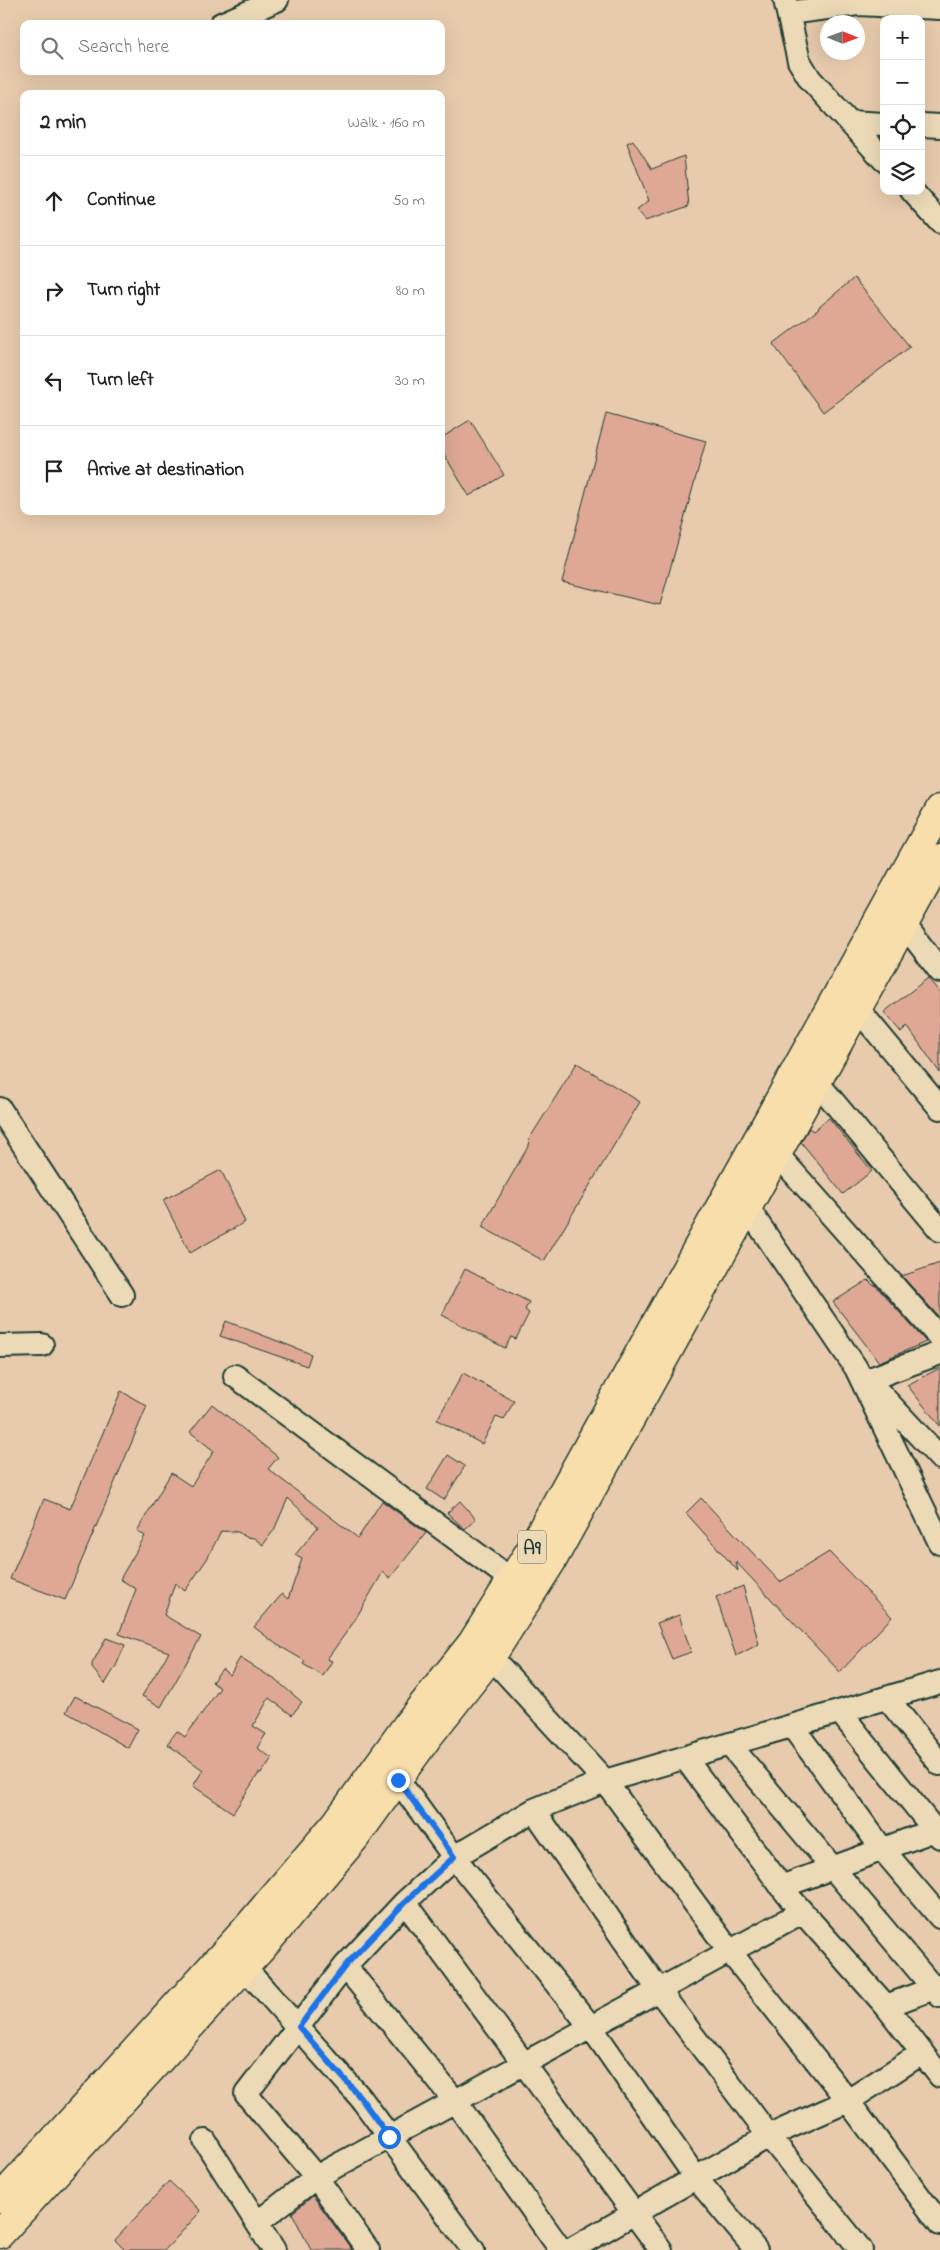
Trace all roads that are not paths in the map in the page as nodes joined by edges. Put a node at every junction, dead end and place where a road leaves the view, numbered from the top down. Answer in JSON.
{"nodes":[{"id":1,"x":277,"y":0,"type":"edge"},
{"id":2,"x":787,"y":7,"type":"edge"},
{"id":3,"x":940,"y":8,"type":"edge"},
{"id":4,"x":230,"y":20,"type":"edge"},
{"id":5,"x":849,"y":122,"type":"junction"},
{"id":6,"x":880,"y":124,"type":"edge"},
{"id":7,"x":925,"y":125,"type":"edge"},
{"id":8,"x":940,"y":126,"type":"edge"},
{"id":9,"x":880,"y":156,"type":"edge"},
{"id":10,"x":916,"y":195,"type":"edge"},
{"id":11,"x":940,"y":222,"type":"edge"},
{"id":12,"x":940,"y":809,"type":"edge"},
{"id":13,"x":940,"y":859,"type":"edge"},
{"id":14,"x":904,"y":924,"type":"junction"},
{"id":15,"x":940,"y":971,"type":"edge"},
{"id":16,"x":857,"y":1008,"type":"junction"},
{"id":17,"x":817,"y":1082,"type":"junction"},
{"id":18,"x":940,"y":1108,"type":"edge"},
{"id":19,"x":0,"y":1109,"type":"edge"},
{"id":20,"x":777,"y":1154,"type":"junction"},
{"id":21,"x":747,"y":1208,"type":"junction"},
{"id":22,"x":940,"y":1230,"type":"edge"},
{"id":23,"x":122,"y":1295,"type":"dead end"},
{"id":24,"x":940,"y":1338,"type":"edge"},
{"id":25,"x":42,"y":1345,"type":"dead end"},
{"id":26,"x":0,"y":1346,"type":"edge"},
{"id":27,"x":940,"y":1353,"type":"edge"},
{"id":28,"x":861,"y":1374,"type":"junction"},
{"id":29,"x":235,"y":1376,"type":"dead end"},
{"id":30,"x":940,"y":1458,"type":"edge"},
{"id":31,"x":940,"y":1543,"type":"edge"},
{"id":32,"x":512,"y":1580,"type":"junction"},
{"id":33,"x":491,"y":1657,"type":"junction"},
{"id":34,"x":940,"y":1682,"type":"edge"},
{"id":35,"x":887,"y":1698,"type":"junction"},
{"id":36,"x":840,"y":1712,"type":"junction"},
{"id":37,"x":792,"y":1726,"type":"junction"},
{"id":38,"x":729,"y":1744,"type":"junction"},
{"id":39,"x":685,"y":1758,"type":"junction"},
{"id":40,"x":940,"y":1764,"type":"edge"},
{"id":41,"x":398,"y":1780,"type":"junction"},
{"id":42,"x":605,"y":1781,"type":"junction"},
{"id":43,"x":534,"y":1810,"type":"junction"},
{"id":44,"x":938,"y":1832,"type":"edge"},
{"id":45,"x":883,"y":1850,"type":"junction"},
{"id":46,"x":454,"y":1857,"type":"junction"},
{"id":47,"x":834,"y":1868,"type":"junction"},
{"id":48,"x":781,"y":1887,"type":"junction"},
{"id":49,"x":405,"y":1902,"type":"junction"},
{"id":50,"x":802,"y":1912,"type":"junction"},
{"id":51,"x":940,"y":1917,"type":"edge"},
{"id":52,"x":731,"y":1952,"type":"junction"},
{"id":53,"x":345,"y":1966,"type":"junction"},
{"id":54,"x":244,"y":1967,"type":"junction"},
{"id":55,"x":938,"y":1990,"type":"edge"},
{"id":56,"x":660,"y":1992,"type":"junction"},
{"id":57,"x":886,"y":2006,"type":"junction"},
{"id":58,"x":299,"y":2027,"type":"junction"},
{"id":59,"x":591,"y":2027,"type":"junction"},
{"id":60,"x":922,"y":2053,"type":"junction"},
{"id":61,"x":524,"y":2063,"type":"junction"},
{"id":62,"x":940,"y":2076,"type":"edge"},
{"id":63,"x":455,"y":2101,"type":"junction"},
{"id":64,"x":848,"y":2101,"type":"junction"},
{"id":65,"x":769,"y":2136,"type":"junction"},
{"id":66,"x":389,"y":2137,"type":"junction"},
{"id":67,"x":205,"y":2141,"type":"dead end"},
{"id":68,"x":316,"y":2177,"type":"junction"},
{"id":69,"x":696,"y":2178,"type":"junction"},
{"id":70,"x":0,"y":2199,"type":"edge"},
{"id":71,"x":634,"y":2214,"type":"junction"},
{"id":72,"x":257,"y":2224,"type":"junction"},
{"id":73,"x":940,"y":2224,"type":"edge"},
{"id":74,"x":0,"y":2234,"type":"edge"},
{"id":75,"x":274,"y":2250,"type":"edge"},
{"id":76,"x":368,"y":2250,"type":"edge"},
{"id":77,"x":473,"y":2250,"type":"edge"},
{"id":78,"x":561,"y":2250,"type":"edge"},
{"id":79,"x":570,"y":2250,"type":"edge"},
{"id":80,"x":661,"y":2250,"type":"edge"},
{"id":81,"x":756,"y":2250,"type":"edge"},
{"id":82,"x":861,"y":2250,"type":"edge"}],
"edges":[{"from":1,"to":4,"type":"street"},
{"from":2,"to":3,"type":"street"},
{"from":2,"to":5,"type":"street"},
{"from":5,"to":6,"type":"street"},
{"from":5,"to":9,"type":"street"},
{"from":7,"to":8,"type":"street"},
{"from":10,"to":11,"type":"street"},
{"from":12,"to":32,"type":"highway","number":"A9"},
{"from":13,"to":14,"type":"highway","number":"A9"},
{"from":14,"to":15,"type":"street"},
{"from":14,"to":16,"type":"highway","number":"A9"},
{"from":16,"to":17,"type":"highway","number":"A9"},
{"from":16,"to":18,"type":"street"},
{"from":17,"to":20,"type":"highway","number":"A9"},
{"from":17,"to":22,"type":"street"},
{"from":19,"to":23,"type":"street"},
{"from":20,"to":21,"type":"highway","number":"A9"},
{"from":20,"to":24,"type":"street"},
{"from":21,"to":28,"type":"street"},
{"from":21,"to":33,"type":"highway","number":"A9"},
{"from":25,"to":26,"type":"street"},
{"from":27,"to":28,"type":"street"},
{"from":28,"to":30,"type":"street"},
{"from":28,"to":31,"type":"street"},
{"from":29,"to":32,"type":"street"},
{"from":32,"to":70,"type":"highway","number":"A9"},
{"from":33,"to":41,"type":"highway","number":"A9"},
{"from":33,"to":42,"type":"street"},
{"from":34,"to":35,"type":"street"},
{"from":35,"to":36,"type":"street"},
{"from":35,"to":40,"type":"street"},
{"from":36,"to":37,"type":"street"},
{"from":36,"to":44,"type":"street"},
{"from":37,"to":38,"type":"street"},
{"from":37,"to":45,"type":"street"},
{"from":38,"to":39,"type":"street"},
{"from":38,"to":47,"type":"street"},
{"from":39,"to":42,"type":"street"},
{"from":39,"to":48,"type":"street"},
{"from":41,"to":46,"type":"street"},
{"from":41,"to":54,"type":"highway","number":"A9"},
{"from":42,"to":43,"type":"street"},
{"from":42,"to":52,"type":"street"},
{"from":43,"to":46,"type":"street"},
{"from":43,"to":56,"type":"street"},
{"from":44,"to":45,"type":"street"},
{"from":45,"to":47,"type":"street"},
{"from":45,"to":51,"type":"street"},
{"from":46,"to":49,"type":"street"},
{"from":46,"to":59,"type":"street"},
{"from":47,"to":48,"type":"street"},
{"from":47,"to":55,"type":"street"},
{"from":48,"to":50,"type":"street"},
{"from":49,"to":53,"type":"street"},
{"from":49,"to":61,"type":"street"},
{"from":50,"to":52,"type":"street"},
{"from":50,"to":57,"type":"street"},
{"from":52,"to":56,"type":"street"},
{"from":52,"to":64,"type":"street"},
{"from":53,"to":58,"type":"street"},
{"from":53,"to":63,"type":"street"},
{"from":54,"to":58,"type":"street"},
{"from":54,"to":74,"type":"highway","number":"A9"},
{"from":55,"to":57,"type":"street"},
{"from":56,"to":59,"type":"street"},
{"from":56,"to":65,"type":"street"},
{"from":57,"to":60,"type":"street"},
{"from":58,"to":66,"type":"street"},
{"from":58,"to":68,"type":"street"},
{"from":59,"to":61,"type":"street"},
{"from":59,"to":69,"type":"street"},
{"from":60,"to":62,"type":"street"},
{"from":60,"to":64,"type":"street"},
{"from":61,"to":63,"type":"street"},
{"from":61,"to":71,"type":"street"},
{"from":63,"to":66,"type":"street"},
{"from":63,"to":78,"type":"street"},
{"from":64,"to":65,"type":"street"},
{"from":64,"to":73,"type":"street"},
{"from":65,"to":69,"type":"street"},
{"from":65,"to":82,"type":"street"},
{"from":66,"to":68,"type":"street"},
{"from":66,"to":77,"type":"street"},
{"from":67,"to":72,"type":"street"},
{"from":68,"to":72,"type":"street"},
{"from":68,"to":76,"type":"street"},
{"from":69,"to":71,"type":"street"},
{"from":69,"to":81,"type":"street"},
{"from":71,"to":79,"type":"street"},
{"from":71,"to":80,"type":"street"},
{"from":72,"to":75,"type":"street"}]}
